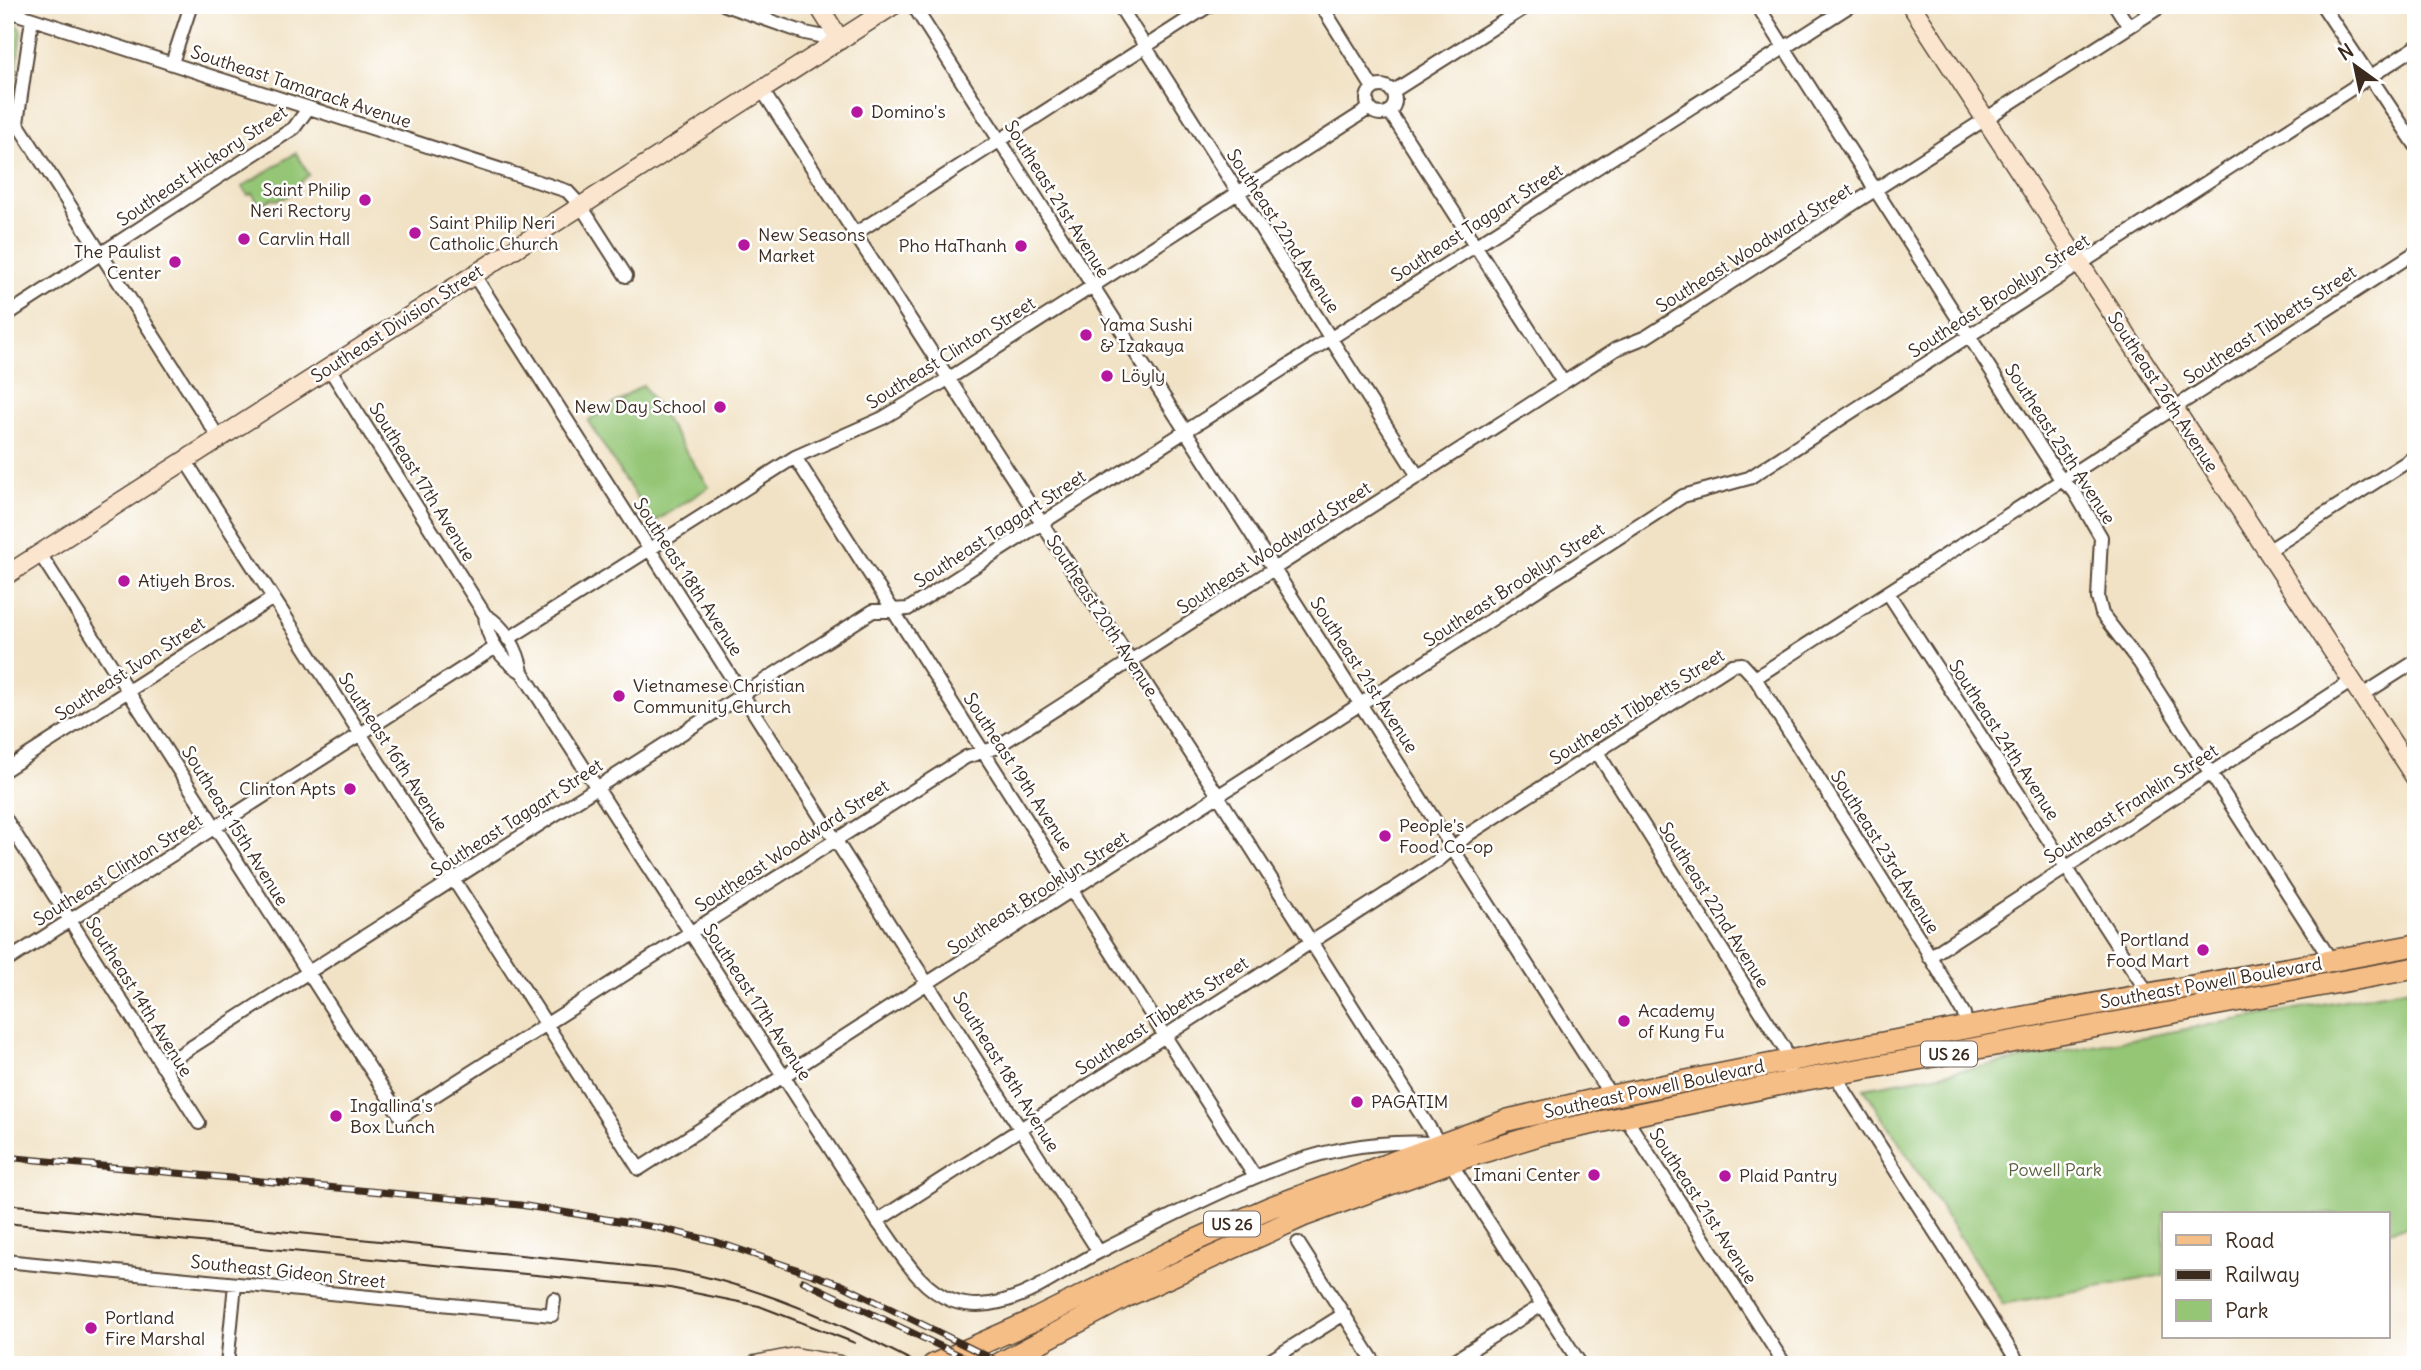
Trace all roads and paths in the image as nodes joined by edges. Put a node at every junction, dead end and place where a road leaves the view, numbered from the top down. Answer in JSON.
{"nodes":[{"id":1,"x":191,"y":5,"type":"edge"},
{"id":2,"x":726,"y":5,"type":"edge"},
{"id":3,"x":818,"y":5,"type":"edge"},
{"id":4,"x":894,"y":5,"type":"edge"},
{"id":5,"x":913,"y":5,"type":"edge"},
{"id":6,"x":1119,"y":5,"type":"edge"},
{"id":7,"x":1210,"y":5,"type":"edge"},
{"id":8,"x":1321,"y":5,"type":"edge"},
{"id":9,"x":1530,"y":5,"type":"edge"},
{"id":10,"x":1757,"y":5,"type":"edge"},
{"id":11,"x":1851,"y":5,"type":"edge"},
{"id":12,"x":1911,"y":5,"type":"edge"},
{"id":13,"x":2115,"y":5,"type":"edge"},
{"id":14,"x":2163,"y":5,"type":"edge"},
{"id":15,"x":2322,"y":5,"type":"edge"},
{"id":16,"x":5,"y":10,"type":"edge"},
{"id":17,"x":32,"y":19,"type":"junction"},
{"id":18,"x":2129,"y":27,"type":"junction"},
{"id":19,"x":840,"y":40,"type":"junction"},
{"id":20,"x":1146,"y":47,"type":"junction"},
{"id":21,"x":2416,"y":47,"type":"edge"},
{"id":22,"x":1784,"y":48,"type":"junction"},
{"id":23,"x":172,"y":63,"type":"junction"},
{"id":24,"x":2369,"y":77,"type":"junction"},
{"id":25,"x":1373,"y":88,"type":"junction"},
{"id":26,"x":762,"y":90,"type":"junction"},
{"id":27,"x":1392,"y":92,"type":"junction"},
{"id":28,"x":1370,"y":108,"type":"junction"},
{"id":29,"x":307,"y":110,"type":"junction"},
{"id":30,"x":1389,"y":111,"type":"junction"},
{"id":31,"x":1985,"y":120,"type":"junction"},
{"id":32,"x":11,"y":122,"type":"edge"},
{"id":33,"x":1000,"y":141,"type":"junction"},
{"id":34,"x":2416,"y":146,"type":"edge"},
{"id":35,"x":1877,"y":192,"type":"junction"},
{"id":36,"x":1237,"y":193,"type":"junction"},
{"id":37,"x":581,"y":206,"type":"junction"},
{"id":38,"x":856,"y":233,"type":"junction"},
{"id":39,"x":1474,"y":244,"type":"junction"},
{"id":40,"x":2416,"y":252,"type":"edge"},
{"id":41,"x":99,"y":256,"type":"junction"},
{"id":42,"x":2080,"y":265,"type":"junction"},
{"id":43,"x":474,"y":275,"type":"junction"},
{"id":44,"x":626,"y":276,"type":"dead end"},
{"id":45,"x":1092,"y":285,"type":"junction"},
{"id":46,"x":5,"y":316,"type":"edge"},
{"id":47,"x":1969,"y":336,"type":"junction"},
{"id":48,"x":1330,"y":338,"type":"junction"},
{"id":49,"x":329,"y":368,"type":"junction"},
{"id":50,"x":948,"y":380,"type":"junction"},
{"id":51,"x":1563,"y":382,"type":"junction"},
{"id":52,"x":2174,"y":408,"type":"junction"},
{"id":53,"x":1185,"y":430,"type":"junction"},
{"id":54,"x":219,"y":438,"type":"junction"},
{"id":55,"x":2416,"y":456,"type":"edge"},
{"id":56,"x":795,"y":457,"type":"junction"},
{"id":57,"x":185,"y":460,"type":"junction"},
{"id":58,"x":1418,"y":476,"type":"junction"},
{"id":59,"x":2062,"y":481,"type":"junction"},
{"id":60,"x":1042,"y":523,"type":"junction"},
{"id":61,"x":650,"y":551,"type":"junction"},
{"id":62,"x":2266,"y":552,"type":"junction"},
{"id":63,"x":40,"y":554,"type":"junction"},
{"id":64,"x":1274,"y":568,"type":"junction"},
{"id":65,"x":5,"y":576,"type":"edge"},
{"id":66,"x":1888,"y":593,"type":"junction"},
{"id":67,"x":273,"y":598,"type":"junction"},
{"id":68,"x":892,"y":609,"type":"junction"},
{"id":69,"x":485,"y":615,"type":"junction"},
{"id":70,"x":509,"y":639,"type":"junction"},
{"id":71,"x":496,"y":647,"type":"junction"},
{"id":72,"x":1131,"y":661,"type":"junction"},
{"id":73,"x":2416,"y":661,"type":"edge"},
{"id":74,"x":522,"y":672,"type":"junction"},
{"id":75,"x":1755,"y":678,"type":"junction"},
{"id":76,"x":2356,"y":689,"type":"junction"},
{"id":77,"x":129,"y":691,"type":"junction"},
{"id":78,"x":742,"y":694,"type":"junction"},
{"id":79,"x":1362,"y":704,"type":"junction"},
{"id":80,"x":361,"y":735,"type":"junction"},
{"id":81,"x":983,"y":751,"type":"junction"},
{"id":82,"x":1597,"y":752,"type":"junction"},
{"id":83,"x":5,"y":770,"type":"edge"},
{"id":84,"x":2210,"y":774,"type":"junction"},
{"id":85,"x":2416,"y":779,"type":"edge"},
{"id":86,"x":597,"y":787,"type":"junction"},
{"id":87,"x":1219,"y":797,"type":"junction"},
{"id":88,"x":5,"y":818,"type":"edge"},
{"id":89,"x":216,"y":829,"type":"junction"},
{"id":90,"x":835,"y":838,"type":"junction"},
{"id":91,"x":1453,"y":848,"type":"junction"},
{"id":92,"x":2066,"y":867,"type":"junction"},
{"id":93,"x":455,"y":879,"type":"junction"},
{"id":94,"x":1074,"y":891,"type":"junction"},
{"id":95,"x":71,"y":920,"type":"junction"},
{"id":96,"x":691,"y":932,"type":"junction"},
{"id":97,"x":1310,"y":942,"type":"junction"},
{"id":98,"x":2416,"y":945,"type":"edge"},
{"id":99,"x":1929,"y":957,"type":"junction"},
{"id":100,"x":2332,"y":961,"type":"junction"},
{"id":101,"x":5,"y":962,"type":"edge"},
{"id":102,"x":2416,"y":968,"type":"edge"},
{"id":103,"x":308,"y":973,"type":"junction"},
{"id":104,"x":2338,"y":983,"type":"junction"},
{"id":105,"x":929,"y":984,"type":"junction"},
{"id":106,"x":2146,"y":995,"type":"junction"},
{"id":107,"x":2150,"y":1017,"type":"junction"},
{"id":108,"x":546,"y":1025,"type":"junction"},
{"id":109,"x":1966,"y":1028,"type":"junction"},
{"id":110,"x":1165,"y":1035,"type":"junction"},
{"id":111,"x":1970,"y":1050,"type":"junction"},
{"id":112,"x":1834,"y":1052,"type":"junction"},
{"id":113,"x":1786,"y":1061,"type":"junction"},
{"id":114,"x":162,"y":1066,"type":"junction"},
{"id":115,"x":1839,"y":1074,"type":"junction"},
{"id":116,"x":785,"y":1077,"type":"junction"},
{"id":117,"x":1791,"y":1083,"type":"junction"},
{"id":118,"x":1611,"y":1096,"type":"junction"},
{"id":119,"x":1624,"y":1116,"type":"junction"},
{"id":120,"x":401,"y":1117,"type":"joint"},
{"id":121,"x":199,"y":1124,"type":"dead end"},
{"id":122,"x":1020,"y":1128,"type":"junction"},
{"id":123,"x":1439,"y":1143,"type":"junction"},
{"id":124,"x":1450,"y":1162,"type":"junction"},
{"id":125,"x":639,"y":1169,"type":"joint"},
{"id":126,"x":1255,"y":1177,"type":"junction"},
{"id":127,"x":877,"y":1221,"type":"junction"},
{"id":128,"x":1298,"y":1243,"type":"dead end"},
{"id":129,"x":1099,"y":1252,"type":"junction"},
{"id":130,"x":5,"y":1261,"type":"edge"},
{"id":131,"x":235,"y":1284,"type":"junction"},
{"id":132,"x":554,"y":1299,"type":"dead end"},
{"id":133,"x":1542,"y":1305,"type":"junction"},
{"id":134,"x":1344,"y":1314,"type":"junction"},
{"id":135,"x":227,"y":1365,"type":"edge"},
{"id":136,"x":755,"y":1365,"type":"edge"},
{"id":137,"x":840,"y":1365,"type":"edge"},
{"id":138,"x":933,"y":1365,"type":"edge"},
{"id":139,"x":998,"y":1365,"type":"edge"},
{"id":140,"x":1263,"y":1365,"type":"edge"},
{"id":141,"x":1376,"y":1365,"type":"edge"},
{"id":142,"x":1447,"y":1365,"type":"edge"},
{"id":143,"x":1581,"y":1365,"type":"edge"},
{"id":144,"x":1785,"y":1365,"type":"edge"},
{"id":145,"x":2020,"y":1365,"type":"edge"}],
"edges":[{"from":1,"to":23,"type":"street"},
{"from":2,"to":19,"type":"street"},
{"from":3,"to":19,"type":"main road"},
{"from":4,"to":19,"type":"main road","name":"Southeast Division Street"},
{"from":5,"to":33,"type":"street","name":"Southeast 21st Avenue"},
{"from":6,"to":20,"type":"street","name":"Southeast 22nd Avenue"},
{"from":7,"to":20,"type":"street"},
{"from":8,"to":25,"type":"street"},
{"from":9,"to":27,"type":"street"},
{"from":10,"to":22,"type":"street","name":"Southeast 25th Avenue"},
{"from":11,"to":22,"type":"street","name":"Southeast Taggart Street"},
{"from":12,"to":31,"type":"main road","name":"Southeast 26th Avenue"},
{"from":13,"to":18,"type":"street"},
{"from":14,"to":18,"type":"street","name":"Southeast Woodward Street"},
{"from":15,"to":24,"type":"street"},
{"from":16,"to":17,"type":"street","name":"Southeast Tamarack Avenue"},
{"from":17,"to":23,"type":"street","name":"Southeast Tamarack Avenue"},
{"from":17,"to":32,"type":"street"},
{"from":18,"to":31,"type":"street","name":"Southeast Woodward Street"},
{"from":19,"to":26,"type":"main road","name":"Southeast Division Street"},
{"from":20,"to":33,"type":"street"},
{"from":20,"to":36,"type":"street","name":"Southeast 22nd Avenue"},
{"from":21,"to":24,"type":"street","name":"Southeast Brooklyn Street"},
{"from":22,"to":35,"type":"street","name":"Southeast 25th Avenue"},
{"from":22,"to":39,"type":"street","name":"Southeast Taggart Street"},
{"from":23,"to":29,"type":"street","name":"Southeast Tamarack Avenue"},
{"from":24,"to":34,"type":"street"},
{"from":24,"to":42,"type":"street","name":"Southeast Brooklyn Street"},
{"from":25,"to":27,"type":"street"},
{"from":25,"to":28,"type":"street"},
{"from":26,"to":37,"type":"main road","name":"Southeast Division Street"},
{"from":26,"to":38,"type":"street","name":"Southeast 20th Avenue"},
{"from":27,"to":30,"type":"street"},
{"from":28,"to":30,"type":"street"},
{"from":28,"to":36,"type":"street","name":"Southeast Clinton Street"},
{"from":29,"to":37,"type":"street","name":"Southeast Tamarack Avenue"},
{"from":29,"to":41,"type":"street","name":"Southeast Hickory Street"},
{"from":30,"to":39,"type":"street"},
{"from":31,"to":35,"type":"street","name":"Southeast Woodward Street"},
{"from":31,"to":42,"type":"main road","name":"Southeast 26th Avenue"},
{"from":32,"to":41,"type":"street"},
{"from":33,"to":38,"type":"street"},
{"from":33,"to":45,"type":"street","name":"Southeast 21st Avenue"},
{"from":35,"to":47,"type":"street","name":"Southeast 25th Avenue"},
{"from":35,"to":51,"type":"street","name":"Southeast Woodward Street"},
{"from":36,"to":45,"type":"street","name":"Southeast Clinton Street"},
{"from":36,"to":48,"type":"street","name":"Southeast 22nd Avenue"},
{"from":37,"to":43,"type":"main road","name":"Southeast Division Street"},
{"from":37,"to":44,"type":"street"},
{"from":38,"to":50,"type":"street","name":"Southeast 20th Avenue"},
{"from":39,"to":48,"type":"street","name":"Southeast Taggart Street"},
{"from":39,"to":51,"type":"street"},
{"from":40,"to":52,"type":"street","name":"Southeast Tibbetts Street"},
{"from":41,"to":46,"type":"street","name":"Southeast Hickory Street"},
{"from":41,"to":54,"type":"street"},
{"from":42,"to":47,"type":"street","name":"Southeast Brooklyn Street"},
{"from":42,"to":52,"type":"main road","name":"Southeast 26th Avenue"},
{"from":43,"to":49,"type":"main road","name":"Southeast Division Street"},
{"from":43,"to":61,"type":"street","name":"Southeast 18th Avenue"},
{"from":45,"to":50,"type":"street","name":"Southeast Clinton Street"},
{"from":45,"to":53,"type":"street","name":"Southeast 21st Avenue"},
{"from":47,"to":59,"type":"street","name":"Southeast 25th Avenue"},
{"from":47,"to":79,"type":"street","name":"Southeast Brooklyn Street"},
{"from":48,"to":53,"type":"street","name":"Southeast Taggart Street"},
{"from":48,"to":58,"type":"street","name":"Southeast 22nd Avenue"},
{"from":49,"to":54,"type":"main road","name":"Southeast Division Street"},
{"from":49,"to":69,"type":"street","name":"Southeast 17th Avenue"},
{"from":50,"to":56,"type":"street","name":"Southeast Clinton Street"},
{"from":50,"to":60,"type":"street","name":"Southeast 20th Avenue"},
{"from":51,"to":58,"type":"street","name":"Southeast Woodward Street"},
{"from":52,"to":59,"type":"street","name":"Southeast Tibbetts Street"},
{"from":52,"to":62,"type":"main road","name":"Southeast 26th Avenue"},
{"from":53,"to":60,"type":"street","name":"Southeast Taggart Street"},
{"from":53,"to":64,"type":"street","name":"Southeast 21st Avenue"},
{"from":54,"to":57,"type":"main road","name":"Southeast Division Street"},
{"from":55,"to":62,"type":"street"},
{"from":56,"to":61,"type":"street","name":"Southeast Clinton Street"},
{"from":56,"to":68,"type":"street","name":"Southeast 19th Avenue"},
{"from":57,"to":63,"type":"main road","name":"Southeast Division Street"},
{"from":57,"to":67,"type":"street","name":"Southeast 16th Avenue"},
{"from":58,"to":64,"type":"street","name":"Southeast Woodward Street"},
{"from":59,"to":66,"type":"street","name":"Southeast Tibbetts Street"},
{"from":59,"to":84,"type":"street","name":"Southeast 25th Avenue"},
{"from":60,"to":68,"type":"street","name":"Southeast Taggart Street"},
{"from":60,"to":72,"type":"street","name":"Southeast 20th Avenue"},
{"from":61,"to":70,"type":"street","name":"Southeast Clinton Street"},
{"from":61,"to":78,"type":"street","name":"Southeast 18th Avenue"},
{"from":62,"to":76,"type":"main road","name":"Southeast 26th Avenue"},
{"from":63,"to":65,"type":"main road","name":"Southeast Division Street"},
{"from":63,"to":77,"type":"street","name":"Southeast 15th Avenue"},
{"from":64,"to":72,"type":"street","name":"Southeast Woodward Street"},
{"from":64,"to":79,"type":"street","name":"Southeast 21st Avenue"},
{"from":66,"to":75,"type":"street","name":"Southeast Tibbetts Street"},
{"from":66,"to":92,"type":"street","name":"Southeast 24th Avenue"},
{"from":67,"to":77,"type":"street","name":"Southeast Ivon Street"},
{"from":67,"to":80,"type":"street","name":"Southeast 16th Avenue"},
{"from":68,"to":78,"type":"street","name":"Southeast Taggart Street"},
{"from":68,"to":81,"type":"street","name":"Southeast 19th Avenue"},
{"from":69,"to":70,"type":"street","name":"Southeast 17th Avenue"},
{"from":69,"to":71,"type":"street","name":"Southeast 17th Avenue"},
{"from":70,"to":74,"type":"street","name":"Southeast 17th Avenue"},
{"from":71,"to":74,"type":"street","name":"Southeast 17th Avenue"},
{"from":71,"to":80,"type":"street","name":"Southeast Clinton Street"},
{"from":72,"to":81,"type":"street","name":"Southeast Woodward Street"},
{"from":72,"to":87,"type":"street","name":"Southeast 20th Avenue"},
{"from":73,"to":76,"type":"street","name":"Southeast Franklin Street"},
{"from":74,"to":86,"type":"street","name":"Southeast 17th Avenue"},
{"from":75,"to":82,"type":"street","name":"Southeast Tibbetts Street"},
{"from":75,"to":99,"type":"street","name":"Southeast 23rd Avenue"},
{"from":76,"to":84,"type":"street","name":"Southeast Franklin Street"},
{"from":76,"to":85,"type":"main road","name":"Southeast 26th Avenue"},
{"from":77,"to":83,"type":"street","name":"Southeast Ivon Street"},
{"from":77,"to":89,"type":"street","name":"Southeast 15th Avenue"},
{"from":78,"to":86,"type":"street","name":"Southeast Taggart Street"},
{"from":78,"to":90,"type":"street","name":"Southeast 18th Avenue"},
{"from":79,"to":87,"type":"street","name":"Southeast Brooklyn Street"},
{"from":79,"to":91,"type":"street","name":"Southeast 21st Avenue"},
{"from":80,"to":89,"type":"street","name":"Southeast Clinton Street"},
{"from":80,"to":93,"type":"street","name":"Southeast 16th Avenue"},
{"from":81,"to":90,"type":"street","name":"Southeast Woodward Street"},
{"from":81,"to":94,"type":"street","name":"Southeast 19th Avenue"},
{"from":82,"to":91,"type":"street","name":"Southeast Tibbetts Street"},
{"from":82,"to":113,"type":"street","name":"Southeast 22nd Avenue"},
{"from":84,"to":92,"type":"street","name":"Southeast Franklin Street"},
{"from":84,"to":100,"type":"street","name":"Southeast 25th Avenue"},
{"from":86,"to":93,"type":"street","name":"Southeast Taggart Street"},
{"from":86,"to":96,"type":"street","name":"Southeast 17th Avenue"},
{"from":87,"to":94,"type":"street","name":"Southeast Brooklyn Street"},
{"from":87,"to":97,"type":"street","name":"Southeast 20th Avenue"},
{"from":88,"to":95,"type":"street","name":"Southeast 14th Avenue"},
{"from":89,"to":95,"type":"street","name":"Southeast Clinton Street"},
{"from":89,"to":103,"type":"street","name":"Southeast 15th Avenue"},
{"from":90,"to":96,"type":"street","name":"Southeast Woodward Street"},
{"from":90,"to":105,"type":"street","name":"Southeast 18th Avenue"},
{"from":91,"to":97,"type":"street","name":"Southeast Tibbetts Street"},
{"from":91,"to":118,"type":"street","name":"Southeast 21st Avenue"},
{"from":92,"to":99,"type":"street","name":"Southeast Franklin Street"},
{"from":92,"to":106,"type":"street","name":"Southeast 24th Avenue"},
{"from":93,"to":103,"type":"street","name":"Southeast Taggart Street"},
{"from":93,"to":108,"type":"street","name":"Southeast 16th Avenue"},
{"from":94,"to":105,"type":"street","name":"Southeast Brooklyn Street"},
{"from":94,"to":110,"type":"street","name":"Southeast 19th Avenue"},
{"from":95,"to":101,"type":"street","name":"Southeast Clinton Street"},
{"from":95,"to":114,"type":"street","name":"Southeast 14th Avenue"},
{"from":96,"to":108,"type":"street","name":"Southeast Woodward Street"},
{"from":96,"to":116,"type":"street","name":"Southeast 17th Avenue"},
{"from":97,"to":110,"type":"street","name":"Southeast Tibbetts Street"},
{"from":97,"to":123,"type":"street","name":"Southeast 20th Avenue"},
{"from":98,"to":100,"type":"main road","name":"Southeast Powell Boulevard","number":"US 26"},
{"from":99,"to":109,"type":"street","name":"Southeast 23rd Avenue"},
{"from":100,"to":104,"type":"street","name":"Southeast 25th Avenue"},
{"from":100,"to":106,"type":"main road","name":"Southeast Powell Boulevard","number":"US 26"},
{"from":102,"to":104,"type":"main road","name":"Southeast Powell Boulevard","number":"US 26"},
{"from":103,"to":114,"type":"street","name":"Southeast Taggart Street"},
{"from":103,"to":120,"type":"street","name":"Southeast 15th Avenue"},
{"from":104,"to":107,"type":"main road","name":"Southeast Powell Boulevard","number":"US 26"},
{"from":105,"to":116,"type":"street","name":"Southeast Brooklyn Street"},
{"from":105,"to":122,"type":"street","name":"Southeast 18th Avenue"},
{"from":106,"to":107,"type":"street","name":"Southeast 24th Avenue"},
{"from":106,"to":109,"type":"main road","name":"Southeast Powell Boulevard","number":"US 26"},
{"from":107,"to":111,"type":"main road","name":"Southeast Powell Boulevard","number":"US 26"},
{"from":108,"to":120,"type":"street","name":"Southeast Woodward Street"},
{"from":108,"to":125,"type":"street","name":"Southeast 16th Avenue"},
{"from":109,"to":111,"type":"street","name":"Southeast 23rd Avenue"},
{"from":109,"to":112,"type":"main road","name":"Southeast Powell Boulevard","number":"US 26"},
{"from":110,"to":122,"type":"street","name":"Southeast Tibbetts Street"},
{"from":110,"to":126,"type":"street","name":"Southeast 19th Avenue"},
{"from":111,"to":115,"type":"main road","name":"Southeast Powell Boulevard","number":"US 26"},
{"from":112,"to":113,"type":"main road","name":"Southeast Powell Boulevard","number":"US 26"},
{"from":112,"to":115,"type":"street"},
{"from":113,"to":117,"type":"street","name":"Southeast 22nd Avenue"},
{"from":113,"to":118,"type":"main road","name":"Southeast Powell Boulevard","number":"US 26"},
{"from":114,"to":121,"type":"street","name":"Southeast 14th Avenue"},
{"from":115,"to":117,"type":"main road","name":"Southeast Powell Boulevard","number":"US 26"},
{"from":115,"to":145,"type":"street"},
{"from":116,"to":125,"type":"street","name":"Southeast Brooklyn Street"},
{"from":116,"to":127,"type":"street","name":"Southeast 17th Avenue"},
{"from":117,"to":119,"type":"main road","name":"Southeast Powell Boulevard","number":"US 26"},
{"from":118,"to":119,"type":"street","name":"Southeast 21st Avenue"},
{"from":118,"to":123,"type":"main road","name":"Southeast Powell Boulevard","number":"US 26"},
{"from":119,"to":124,"type":"main road","name":"Southeast Powell Boulevard","number":"US 26"},
{"from":119,"to":144,"type":"street","name":"Southeast 21st Avenue"},
{"from":122,"to":127,"type":"street","name":"Southeast Tibbetts Street"},
{"from":122,"to":129,"type":"street","name":"Southeast 18th Avenue"},
{"from":123,"to":126,"type":"street"},
{"from":123,"to":138,"type":"main road","name":"Southeast Powell Boulevard","number":"US 26"},
{"from":124,"to":133,"type":"street"},
{"from":124,"to":139,"type":"main road","name":"Southeast Powell Boulevard","number":"US 26"},
{"from":126,"to":129,"type":"street"},
{"from":127,"to":129,"type":"street","name":"Southeast 17th Avenue"},
{"from":128,"to":134,"type":"street"},
{"from":130,"to":131,"type":"street","name":"Southeast Gideon Street"},
{"from":131,"to":132,"type":"street","name":"Southeast Gideon Street"},
{"from":131,"to":135,"type":"street"},
{"from":133,"to":142,"type":"street"},
{"from":133,"to":143,"type":"street"},
{"from":134,"to":140,"type":"street"},
{"from":134,"to":141,"type":"street"},
{"from":136,"to":137,"type":"main road"}]}
